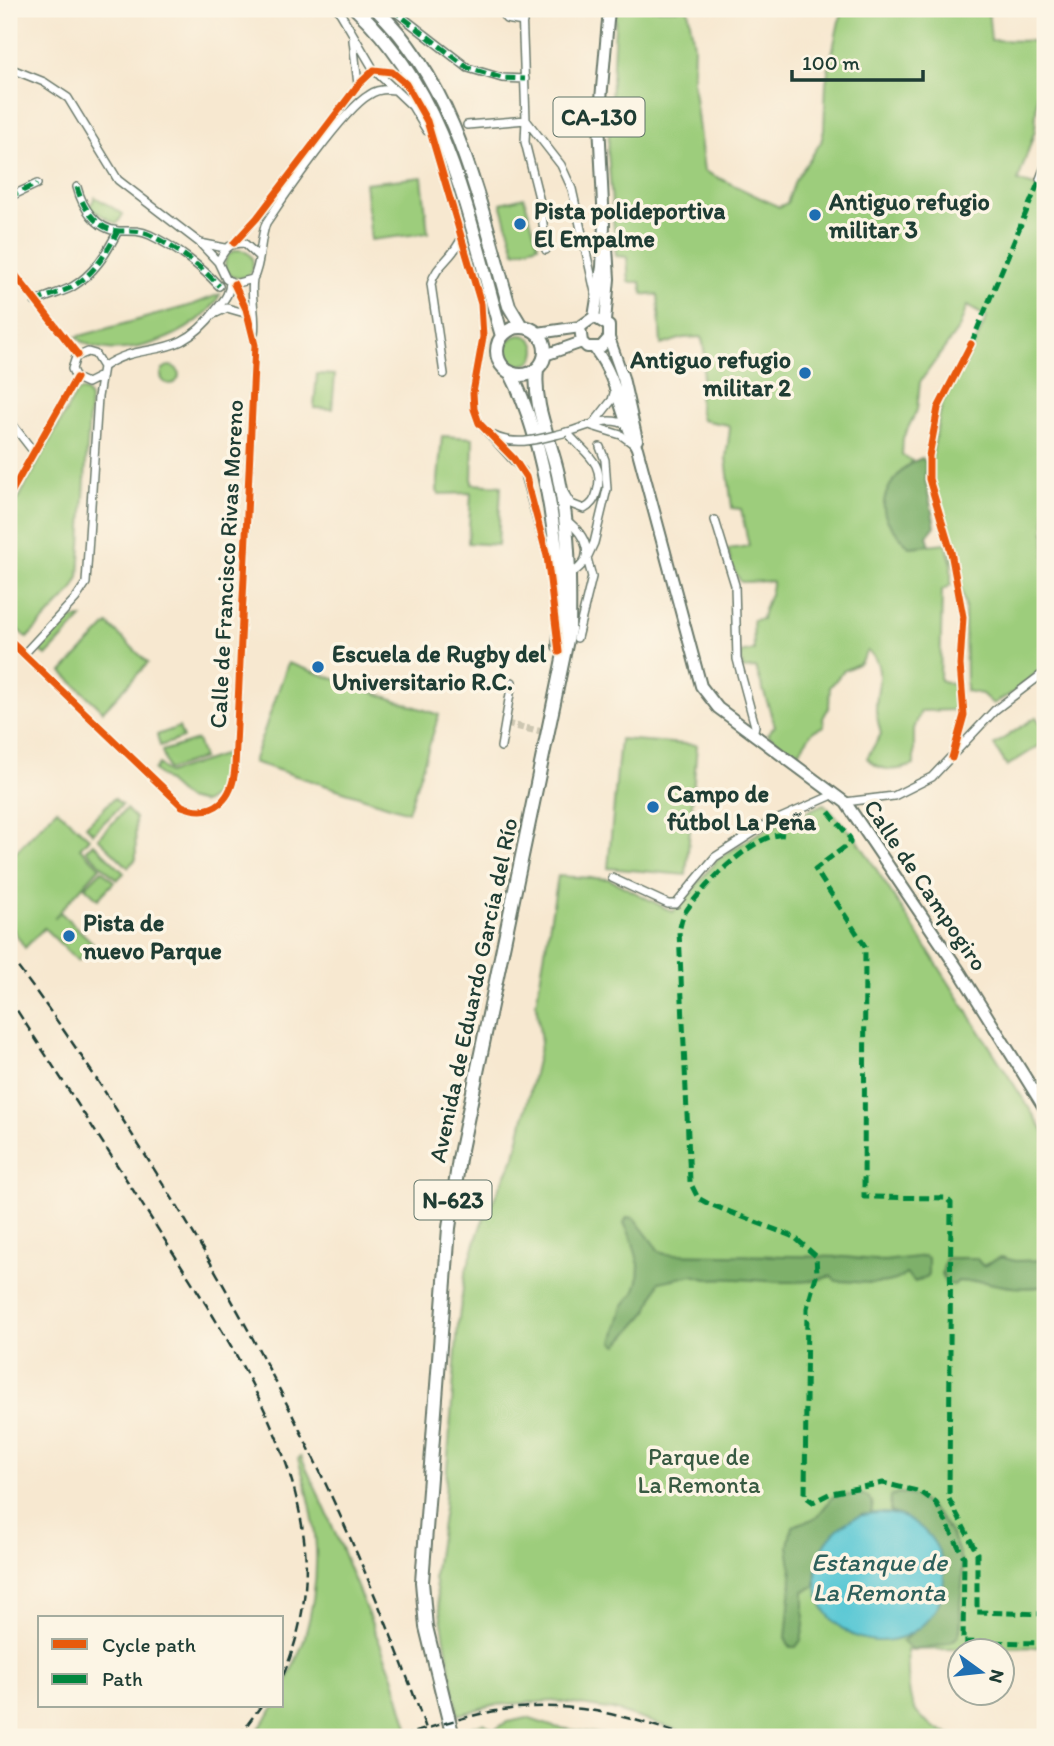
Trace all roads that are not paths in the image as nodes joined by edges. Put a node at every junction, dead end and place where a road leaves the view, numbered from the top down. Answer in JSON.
{"nodes":[{"id":1,"x":338,"y":9,"type":"edge"},
{"id":2,"x":356,"y":9,"type":"edge"},
{"id":3,"x":376,"y":9,"type":"edge"},
{"id":4,"x":392,"y":9,"type":"edge"},
{"id":5,"x":500,"y":9,"type":"edge"},
{"id":6,"x":522,"y":9,"type":"edge"},
{"id":7,"x":609,"y":9,"type":"edge"},
{"id":8,"x":523,"y":22,"type":"junction"},
{"id":9,"x":353,"y":36,"type":"junction"},
{"id":10,"x":9,"y":68,"type":"edge"},
{"id":11,"x":374,"y":70,"type":"junction"},
{"id":12,"x":525,"y":79,"type":"junction"},
{"id":13,"x":358,"y":85,"type":"junction"},
{"id":14,"x":395,"y":90,"type":"junction"},
{"id":15,"x":526,"y":120,"type":"junction"},
{"id":16,"x":467,"y":125,"type":"dead end"},
{"id":17,"x":435,"y":144,"type":"junction"},
{"id":18,"x":1045,"y":166,"type":"edge"},
{"id":19,"x":1040,"y":179,"type":"dead end"},
{"id":20,"x":37,"y":184,"type":"dead end"},
{"id":21,"x":78,"y":187,"type":"dead end"},
{"id":22,"x":9,"y":197,"type":"edge"},
{"id":23,"x":604,"y":225,"type":"junction"},
{"id":24,"x":118,"y":231,"type":"junction"},
{"id":25,"x":462,"y":237,"type":"junction"},
{"id":26,"x":200,"y":243,"type":"junction"},
{"id":27,"x":234,"y":243,"type":"junction"},
{"id":28,"x":225,"y":247,"type":"junction"},
{"id":29,"x":546,"y":250,"type":"dead end"},
{"id":30,"x":259,"y":257,"type":"junction"},
{"id":31,"x":453,"y":257,"type":"junction"},
{"id":32,"x":218,"y":262,"type":"junction"},
{"id":33,"x":469,"y":263,"type":"junction"},
{"id":34,"x":9,"y":267,"type":"edge"},
{"id":35,"x":597,"y":274,"type":"junction"},
{"id":36,"x":253,"y":279,"type":"junction"},
{"id":37,"x":232,"y":283,"type":"junction"},
{"id":38,"x":219,"y":286,"type":"dead end"},
{"id":39,"x":251,"y":298,"type":"junction"},
{"id":40,"x":35,"y":302,"type":"junction"},
{"id":41,"x":244,"y":304,"type":"junction"},
{"id":42,"x":601,"y":306,"type":"junction"},
{"id":43,"x":234,"y":309,"type":"junction"},
{"id":44,"x":213,"y":314,"type":"junction"},
{"id":45,"x":248,"y":314,"type":"junction"},
{"id":46,"x":599,"y":319,"type":"junction"},
{"id":47,"x":521,"y":326,"type":"junction"},
{"id":48,"x":580,"y":327,"type":"junction"},
{"id":49,"x":538,"y":332,"type":"junction"},
{"id":50,"x":254,"y":336,"type":"junction"},
{"id":51,"x":502,"y":336,"type":"junction"},
{"id":52,"x":609,"y":338,"type":"junction"},
{"id":53,"x":582,"y":342,"type":"junction"},
{"id":54,"x":971,"y":344,"type":"dead end"},
{"id":55,"x":595,"y":348,"type":"junction"},
{"id":56,"x":95,"y":354,"type":"junction"},
{"id":57,"x":78,"y":355,"type":"junction"},
{"id":58,"x":545,"y":355,"type":"junction"},
{"id":59,"x":114,"y":359,"type":"junction"},
{"id":60,"x":608,"y":366,"type":"junction"},
{"id":61,"x":537,"y":369,"type":"junction"},
{"id":62,"x":102,"y":371,"type":"junction"},
{"id":63,"x":510,"y":372,"type":"junction"},
{"id":64,"x":444,"y":374,"type":"dead end"},
{"id":65,"x":76,"y":378,"type":"junction"},
{"id":66,"x":88,"y":383,"type":"junction"},
{"id":67,"x":98,"y":397,"type":"junction"},
{"id":68,"x":9,"y":420,"type":"edge"},
{"id":69,"x":626,"y":425,"type":"junction"},
{"id":70,"x":592,"y":426,"type":"junction"},
{"id":71,"x":567,"y":432,"type":"junction"},
{"id":72,"x":492,"y":435,"type":"junction"},
{"id":73,"x":637,"y":442,"type":"junction"},
{"id":74,"x":600,"y":447,"type":"dead end"},
{"id":75,"x":33,"y":451,"type":"junction"},
{"id":76,"x":558,"y":474,"type":"junction"},
{"id":77,"x":9,"y":496,"type":"edge"},
{"id":78,"x":566,"y":520,"type":"junction"},
{"id":79,"x":715,"y":520,"type":"dead end"},
{"id":80,"x":567,"y":538,"type":"junction"},
{"id":81,"x":586,"y":544,"type":"junction"},
{"id":82,"x":553,"y":552,"type":"junction"},
{"id":83,"x":587,"y":558,"type":"junction"},
{"id":84,"x":570,"y":574,"type":"junction"},
{"id":85,"x":577,"y":638,"type":"dead end"},
{"id":86,"x":9,"y":640,"type":"edge"},
{"id":87,"x":24,"y":654,"type":"junction"},
{"id":88,"x":1045,"y":672,"type":"edge"},
{"id":89,"x":512,"y":682,"type":"dead end"},
{"id":90,"x":552,"y":709,"type":"junction"},
{"id":91,"x":753,"y":735,"type":"junction"},
{"id":92,"x":501,"y":747,"type":"dead end"},
{"id":93,"x":952,"y":758,"type":"junction"},
{"id":94,"x":835,"y":794,"type":"junction"},
{"id":95,"x":845,"y":802,"type":"junction"},
{"id":96,"x":612,"y":878,"type":"dead end"},
{"id":97,"x":1045,"y":1109,"type":"edge"},
{"id":98,"x":451,"y":1737,"type":"edge"}],
"edges":[{"from":1,"to":9,"type":"street"},
{"from":2,"to":51,"type":"highway","number":"N-623"},
{"from":3,"to":47,"type":"highway"},
{"from":4,"to":12,"type":"street"},
{"from":5,"to":8,"type":"street"},
{"from":6,"to":8,"type":"street"},
{"from":7,"to":23,"type":"main road","number":"CA-130"},
{"from":8,"to":12,"type":"street"},
{"from":9,"to":11,"type":"street"},
{"from":9,"to":13,"type":"street"},
{"from":10,"to":26,"type":"street"},
{"from":11,"to":13,"type":"street"},
{"from":11,"to":14,"type":"street"},
{"from":11,"to":17,"type":"street"},
{"from":12,"to":15,"type":"street"},
{"from":13,"to":27,"type":"street"},
{"from":14,"to":17,"type":"street"},
{"from":14,"to":30,"type":"street"},
{"from":15,"to":16,"type":"street"},
{"from":15,"to":29,"type":"street"},
{"from":15,"to":35,"type":"street"},
{"from":17,"to":25,"type":"street"},
{"from":18,"to":19,"type":"street"},
{"from":20,"to":22,"type":"street"},
{"from":21,"to":24,"type":"street"},
{"from":23,"to":35,"type":"main road","number":"CA-130"},
{"from":23,"to":42,"type":"main road","number":"CA-130"},
{"from":24,"to":38,"type":"street"},
{"from":24,"to":40,"type":"street"},
{"from":25,"to":31,"type":"street"},
{"from":25,"to":33,"type":"street"},
{"from":26,"to":28,"type":"street"},
{"from":26,"to":32,"type":"street"},
{"from":27,"to":28,"type":"street"},
{"from":27,"to":30,"type":"street"},
{"from":28,"to":32,"type":"street"},
{"from":30,"to":36,"type":"street"},
{"from":31,"to":33,"type":"street"},
{"from":31,"to":64,"type":"street"},
{"from":32,"to":37,"type":"street"},
{"from":33,"to":72,"type":"street"},
{"from":34,"to":40,"type":"street"},
{"from":35,"to":42,"type":"main road","number":"CA-130"},
{"from":36,"to":37,"type":"street"},
{"from":36,"to":39,"type":"street","name":"Calle de Francisco Rivas Moreno"},
{"from":37,"to":41,"type":"street","name":"Calle de Francisco Rivas Moreno"},
{"from":37,"to":44,"type":"street"},
{"from":39,"to":41,"type":"street"},
{"from":39,"to":50,"type":"street","name":"Calle de Francisco Rivas Moreno"},
{"from":40,"to":57,"type":"street"},
{"from":41,"to":43,"type":"street"},
{"from":41,"to":45,"type":"street","name":"Calle de Francisco Rivas Moreno"},
{"from":42,"to":46,"type":"main road","number":"CA-130"},
{"from":43,"to":44,"type":"street"},
{"from":43,"to":45,"type":"street"},
{"from":44,"to":59,"type":"street"},
{"from":45,"to":50,"type":"street","name":"Calle de Francisco Rivas Moreno"},
{"from":46,"to":48,"type":"main road"},
{"from":46,"to":52,"type":"main road","number":"CA-130"},
{"from":47,"to":49,"type":"highway"},
{"from":47,"to":51,"type":"highway"},
{"from":48,"to":49,"type":"main road"},
{"from":48,"to":53,"type":"main road"},
{"from":49,"to":58,"type":"highway"},
{"from":50,"to":87,"type":"street","name":"Calle de Francisco Rivas Moreno"},
{"from":51,"to":63,"type":"highway","number":"N-623"},
{"from":52,"to":55,"type":"main road"},
{"from":52,"to":73,"type":"main road","name":"Calle de Campogiro","number":"CA-130"},
{"from":53,"to":55,"type":"main road","number":"CA-130"},
{"from":53,"to":58,"type":"main road"},
{"from":54,"to":93,"type":"street"},
{"from":55,"to":60,"type":"main road","name":"Calle de Campogiro","number":"CA-130"},
{"from":56,"to":57,"type":"street"},
{"from":56,"to":59,"type":"street"},
{"from":56,"to":62,"type":"street"},
{"from":57,"to":65,"type":"street"},
{"from":58,"to":61,"type":"highway"},
{"from":59,"to":62,"type":"street"},
{"from":60,"to":69,"type":"main road","name":"Calle de Campogiro","number":"CA-130"},
{"from":60,"to":70,"type":"street"},
{"from":61,"to":63,"type":"highway"},
{"from":61,"to":76,"type":"highway","name":"Avenida de Eduardo García del Río","number":"N-623"},
{"from":62,"to":66,"type":"street"},
{"from":62,"to":67,"type":"street"},
{"from":63,"to":82,"type":"highway","name":"Avenida de Eduardo García del Río","number":"N-623"},
{"from":65,"to":66,"type":"street"},
{"from":65,"to":75,"type":"street"},
{"from":66,"to":67,"type":"street"},
{"from":67,"to":87,"type":"street"},
{"from":68,"to":75,"type":"street"},
{"from":69,"to":70,"type":"street"},
{"from":69,"to":73,"type":"main road","name":"Calle de Campogiro","number":"CA-130"},
{"from":70,"to":71,"type":"street"},
{"from":70,"to":73,"type":"street"},
{"from":71,"to":72,"type":"street","bridge":true},
{"from":71,"to":76,"type":"street"},
{"from":72,"to":82,"type":"street"},
{"from":73,"to":91,"type":"main road","name":"Calle de Campogiro","number":"CA-130"},
{"from":74,"to":83,"type":"street"},
{"from":75,"to":77,"type":"street"},
{"from":76,"to":78,"type":"highway","name":"Avenida de Eduardo García del Río","number":"N-623"},
{"from":78,"to":80,"type":"highway","name":"Avenida de Eduardo García del Río","number":"N-623"},
{"from":78,"to":81,"type":"street","name":"Avenida de Eduardo García del Río"},
{"from":79,"to":91,"type":"street"},
{"from":80,"to":81,"type":"street"},
{"from":80,"to":82,"type":"street"},
{"from":80,"to":84,"type":"highway","name":"Avenida de Eduardo García del Río","number":"N-623"},
{"from":81,"to":83,"type":"street"},
{"from":82,"to":84,"type":"street"},
{"from":82,"to":90,"type":"highway","name":"Avenida de Eduardo García del Río","number":"N-623"},
{"from":83,"to":84,"type":"street"},
{"from":83,"to":85,"type":"street"},
{"from":84,"to":90,"type":"highway","name":"Avenida de Eduardo García del Río","number":"N-623"},
{"from":86,"to":87,"type":"street"},
{"from":88,"to":93,"type":"street"},
{"from":89,"to":92,"type":"street"},
{"from":90,"to":98,"type":"highway","name":"Avenida de Eduardo García del Río","number":"N-623"},
{"from":91,"to":94,"type":"main road","name":"Calle de Campogiro","number":"CA-130"},
{"from":93,"to":95,"type":"street"},
{"from":94,"to":95,"type":"main road","name":"Calle de Campogiro","number":"CA-130"},
{"from":94,"to":96,"type":"street"},
{"from":95,"to":97,"type":"main road","name":"Calle de Campogiro","number":"CA-130"}]}
